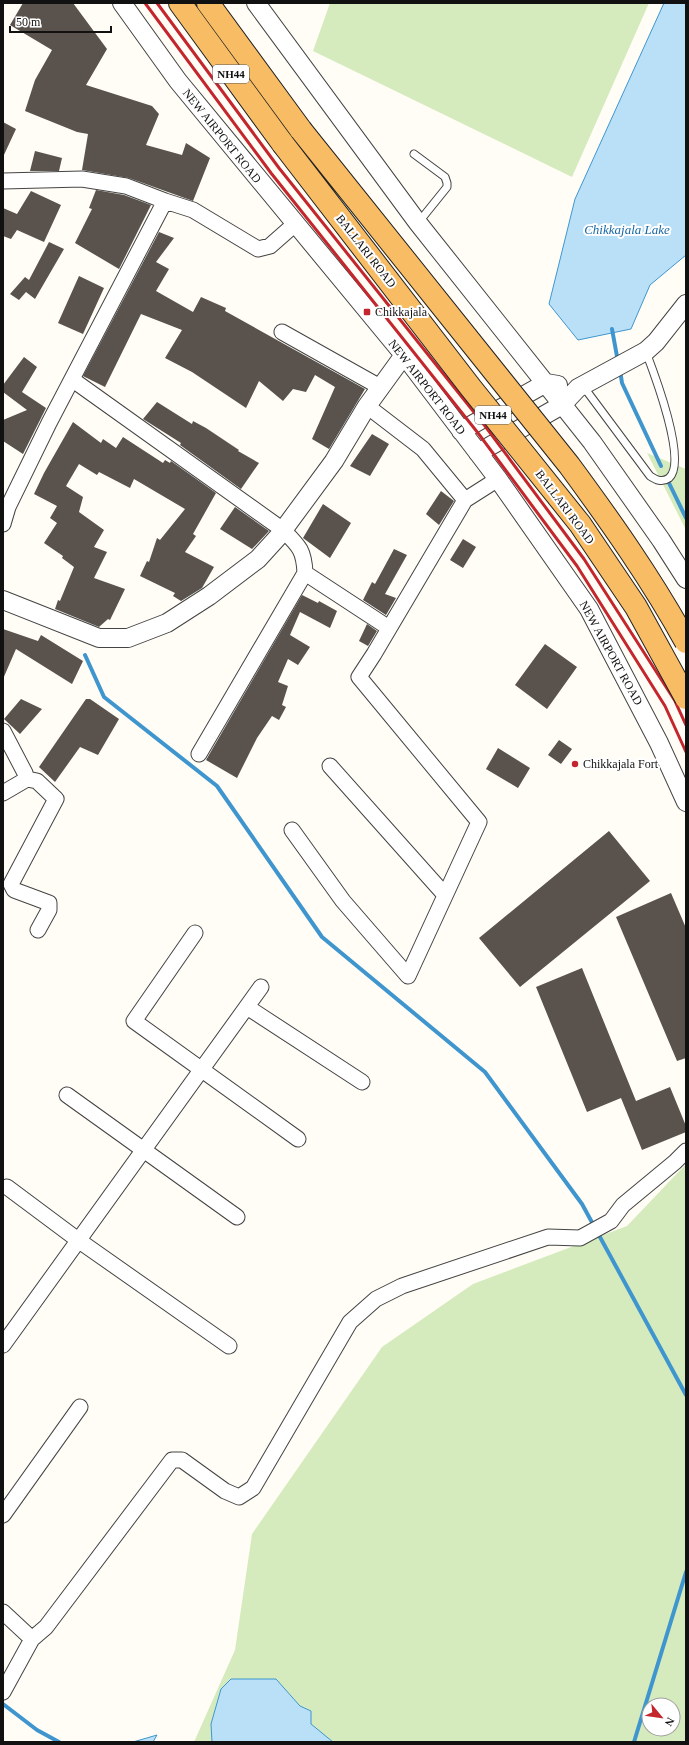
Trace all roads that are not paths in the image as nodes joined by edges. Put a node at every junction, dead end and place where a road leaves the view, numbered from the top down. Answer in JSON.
{"nodes":[{"id":1,"x":122,"y":3,"type":"edge"},
{"id":2,"x":180,"y":3,"type":"edge"},
{"id":3,"x":208,"y":3,"type":"edge"},
{"id":4,"x":256,"y":3,"type":"edge"},
{"id":5,"x":414,"y":154,"type":"dead end"},
{"id":6,"x":3,"y":181,"type":"edge"},
{"id":7,"x":165,"y":201,"type":"junction"},
{"id":8,"x":418,"y":223,"type":"junction"},
{"id":9,"x":295,"y":224,"type":"junction"},
{"id":10,"x":686,"y":304,"type":"edge"},
{"id":11,"x":282,"y":332,"type":"dead end"},
{"id":12,"x":646,"y":352,"type":"junction"},
{"id":13,"x":404,"y":355,"type":"junction"},
{"id":14,"x":73,"y":380,"type":"junction"},
{"id":15,"x":546,"y":383,"type":"junction"},
{"id":16,"x":380,"y":387,"type":"junction"},
{"id":17,"x":581,"y":387,"type":"junction"},
{"id":18,"x":562,"y":405,"type":"junction"},
{"id":19,"x":367,"y":406,"type":"junction"},
{"id":20,"x":461,"y":431,"type":"junction"},
{"id":21,"x":478,"y":453,"type":"junction"},
{"id":22,"x":498,"y":479,"type":"junction"},
{"id":23,"x":465,"y":500,"type":"junction"},
{"id":24,"x":3,"y":524,"type":"edge"},
{"id":25,"x":283,"y":530,"type":"junction"},
{"id":26,"x":305,"y":573,"type":"junction"},
{"id":27,"x":686,"y":579,"type":"edge"},
{"id":28,"x":3,"y":600,"type":"edge"},
{"id":29,"x":389,"y":628,"type":"junction"},
{"id":30,"x":686,"y":642,"type":"edge"},
{"id":31,"x":686,"y":698,"type":"edge"},
{"id":32,"x":3,"y":731,"type":"edge"},
{"id":33,"x":199,"y":754,"type":"dead end"},
{"id":34,"x":330,"y":766,"type":"dead end"},
{"id":35,"x":27,"y":779,"type":"junction"},
{"id":36,"x":3,"y":792,"type":"edge"},
{"id":37,"x":686,"y":802,"type":"edge"},
{"id":38,"x":292,"y":830,"type":"dead end"},
{"id":39,"x":445,"y":895,"type":"junction"},
{"id":40,"x":38,"y":930,"type":"dead end"},
{"id":41,"x":195,"y":933,"type":"dead end"},
{"id":42,"x":261,"y":987,"type":"dead end"},
{"id":43,"x":247,"y":1007,"type":"junction"},
{"id":44,"x":201,"y":1070,"type":"junction"},
{"id":45,"x":362,"y":1082,"type":"dead end"},
{"id":46,"x":67,"y":1095,"type":"dead end"},
{"id":47,"x":298,"y":1139,"type":"dead end"},
{"id":48,"x":144,"y":1150,"type":"junction"},
{"id":49,"x":686,"y":1150,"type":"edge"},
{"id":50,"x":7,"y":1187,"type":"dead end"},
{"id":51,"x":237,"y":1217,"type":"dead end"},
{"id":52,"x":78,"y":1240,"type":"junction"},
{"id":53,"x":3,"y":1345,"type":"edge"},
{"id":54,"x":229,"y":1346,"type":"dead end"},
{"id":55,"x":80,"y":1407,"type":"dead end"},
{"id":56,"x":3,"y":1515,"type":"edge"},
{"id":57,"x":3,"y":1612,"type":"edge"},
{"id":58,"x":32,"y":1639,"type":"junction"},
{"id":59,"x":3,"y":1692,"type":"edge"}],
"edges":[{"from":1,"to":9,"type":"street","name":"NEW AIRPORT ROAD"},
{"from":2,"to":31,"type":"highway","name":"BALLARI ROAD","number":"NH44","bridge":true},
{"from":3,"to":30,"type":"highway","name":"BALLARI ROAD","number":"NH44","bridge":true},
{"from":4,"to":8,"type":"street"},
{"from":5,"to":8,"type":"lane"},
{"from":6,"to":7,"type":"street"},
{"from":7,"to":9,"type":"street"},
{"from":7,"to":14,"type":"street"},
{"from":8,"to":15,"type":"street"},
{"from":9,"to":13,"type":"street","name":"NEW AIRPORT ROAD"},
{"from":10,"to":12,"type":"street"},
{"from":11,"to":16,"type":"street"},
{"from":12,"to":17,"type":"street"},
{"from":12,"to":17,"type":"lane"},
{"from":13,"to":16,"type":"street"},
{"from":13,"to":20,"type":"street","name":"NEW AIRPORT ROAD"},
{"from":14,"to":24,"type":"street"},
{"from":14,"to":25,"type":"street"},
{"from":15,"to":17,"type":"street"},
{"from":15,"to":18,"type":"street"},
{"from":15,"to":20,"type":"street"},
{"from":16,"to":19,"type":"street"},
{"from":17,"to":18,"type":"street"},
{"from":18,"to":21,"type":"street"},
{"from":18,"to":27,"type":"street"},
{"from":19,"to":23,"type":"street"},
{"from":19,"to":25,"type":"street"},
{"from":20,"to":21,"type":"street","name":"NEW AIRPORT ROAD"},
{"from":21,"to":22,"type":"street","name":"NEW AIRPORT ROAD"},
{"from":22,"to":23,"type":"street"},
{"from":22,"to":37,"type":"street","name":"NEW AIRPORT ROAD"},
{"from":23,"to":29,"type":"street"},
{"from":25,"to":26,"type":"street"},
{"from":25,"to":28,"type":"street"},
{"from":26,"to":29,"type":"street"},
{"from":26,"to":33,"type":"street"},
{"from":29,"to":39,"type":"street"},
{"from":32,"to":35,"type":"street"},
{"from":34,"to":39,"type":"street"},
{"from":35,"to":36,"type":"street"},
{"from":35,"to":40,"type":"street"},
{"from":38,"to":39,"type":"street"},
{"from":41,"to":44,"type":"street"},
{"from":42,"to":43,"type":"street"},
{"from":43,"to":44,"type":"street"},
{"from":43,"to":45,"type":"street"},
{"from":44,"to":47,"type":"street"},
{"from":44,"to":48,"type":"street"},
{"from":46,"to":48,"type":"street"},
{"from":48,"to":51,"type":"street"},
{"from":48,"to":52,"type":"street"},
{"from":49,"to":58,"type":"street"},
{"from":50,"to":52,"type":"street"},
{"from":52,"to":53,"type":"street"},
{"from":52,"to":54,"type":"street"},
{"from":55,"to":56,"type":"street"},
{"from":57,"to":58,"type":"street"},
{"from":58,"to":59,"type":"street"}]}
